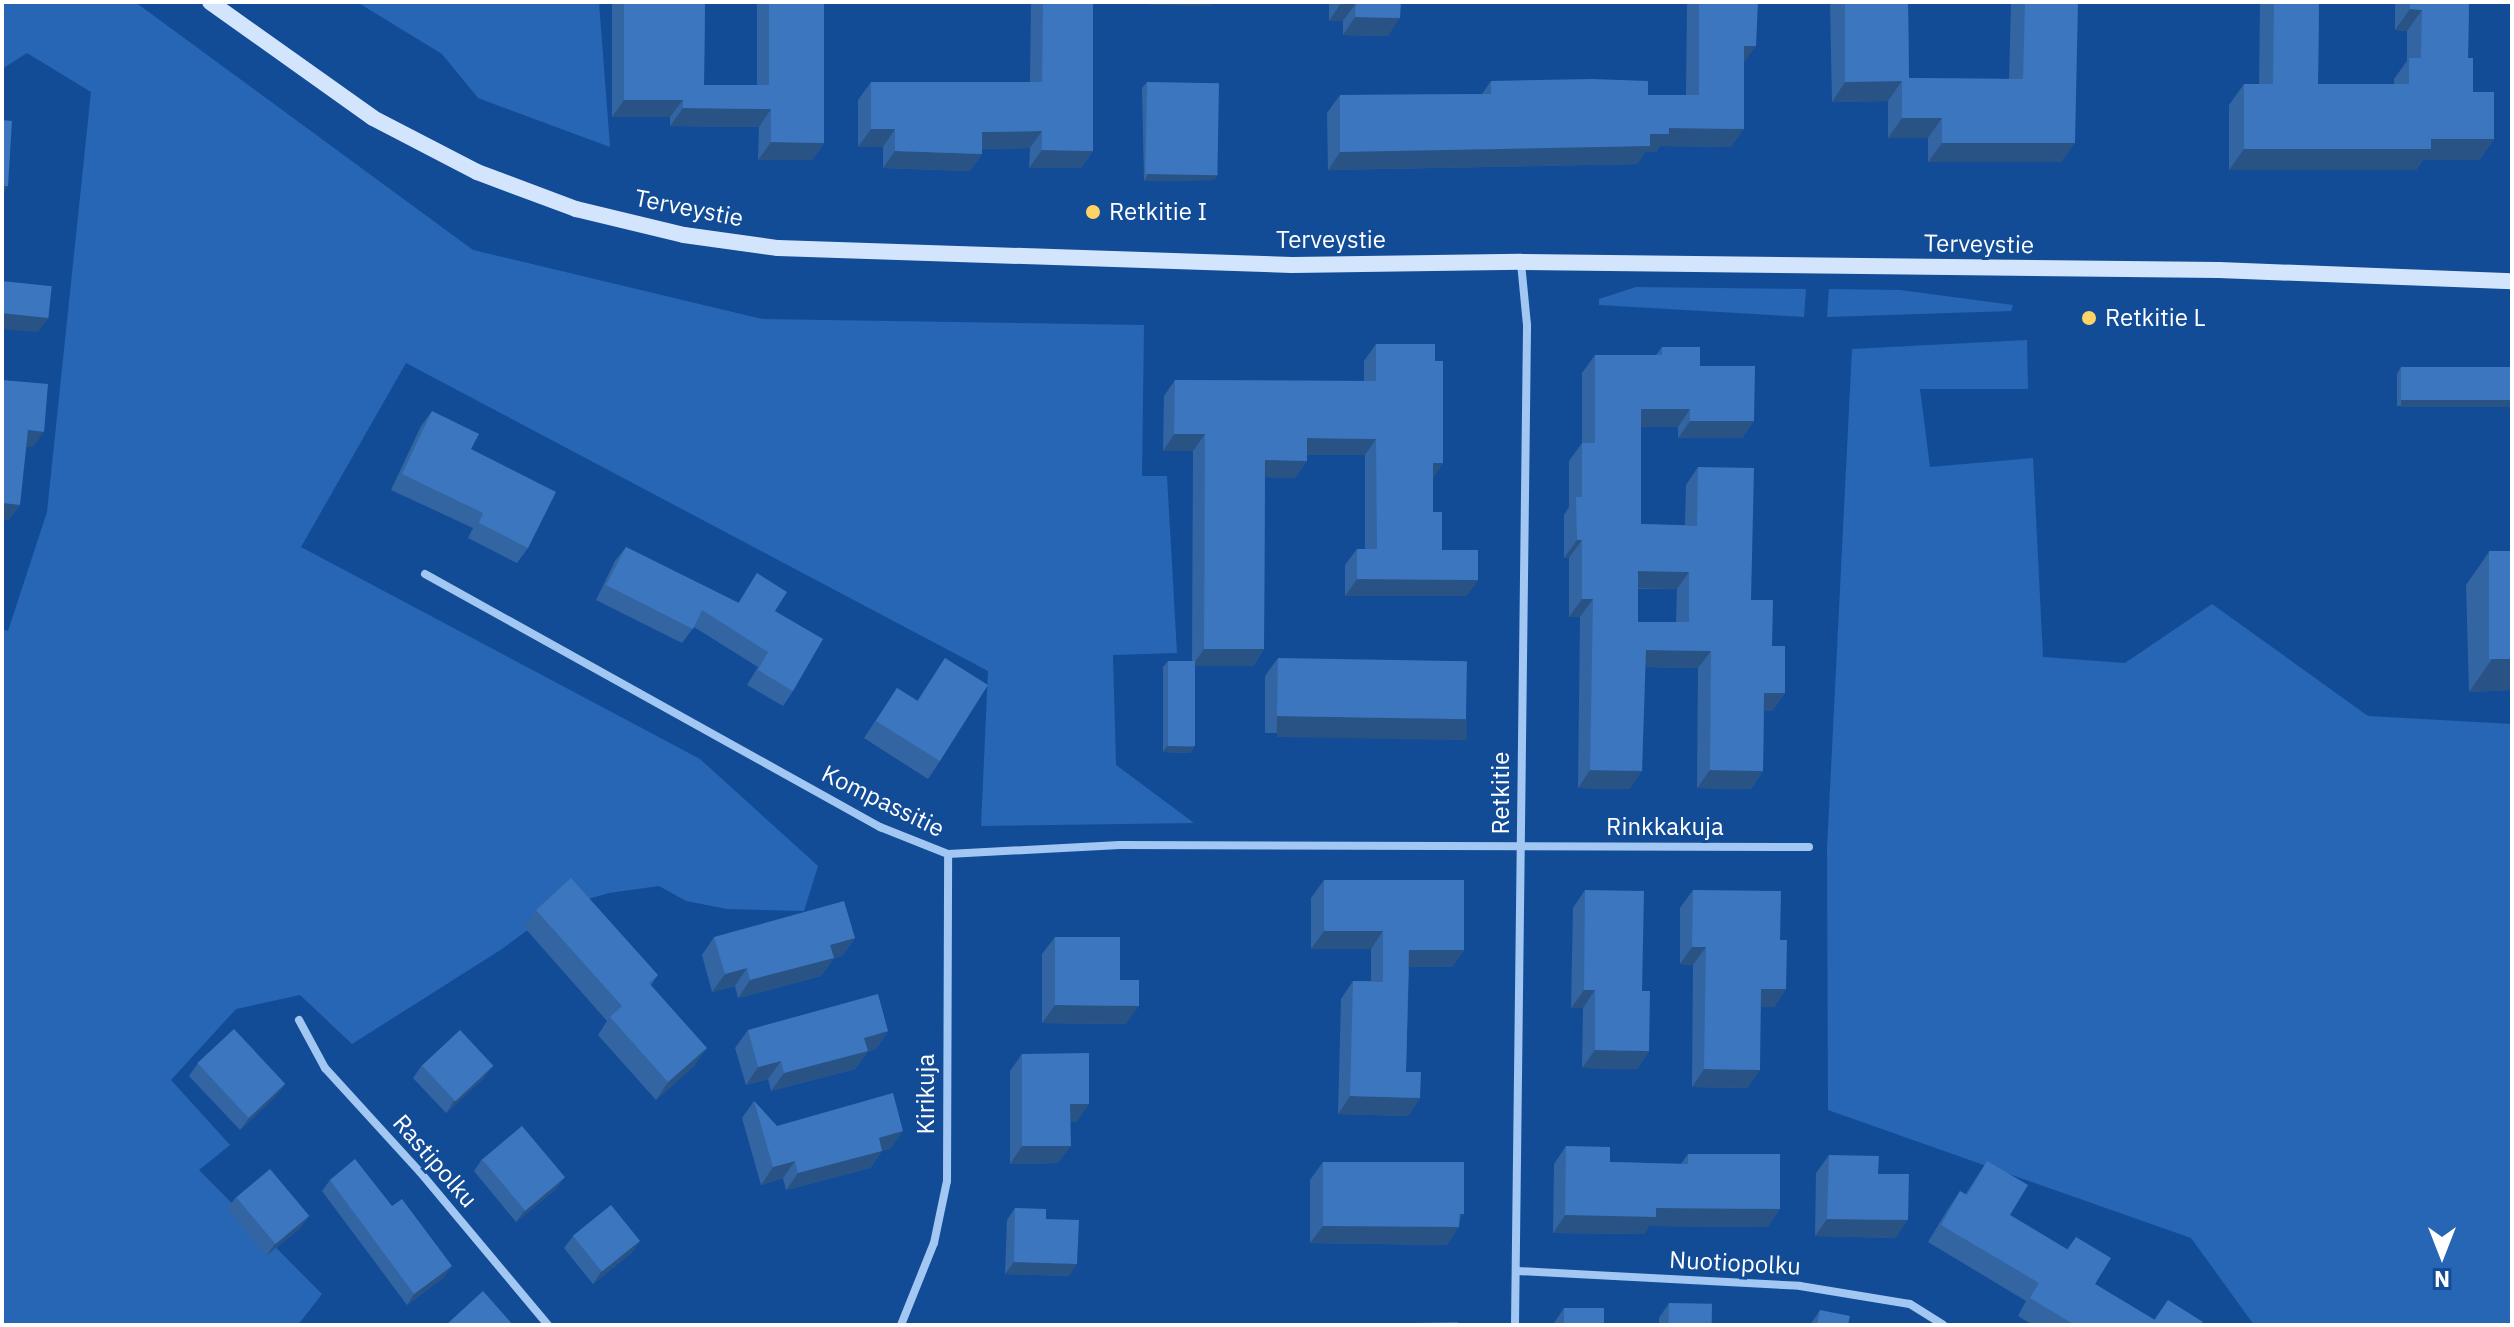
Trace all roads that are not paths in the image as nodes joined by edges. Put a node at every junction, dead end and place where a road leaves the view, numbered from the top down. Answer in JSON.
{"nodes":[{"id":1,"x":210,"y":2,"type":"edge"},
{"id":2,"x":1521,"y":262,"type":"junction"},
{"id":3,"x":2512,"y":281,"type":"edge"},
{"id":4,"x":425,"y":574,"type":"dead end"},
{"id":5,"x":1521,"y":847,"type":"junction"},
{"id":6,"x":1809,"y":847,"type":"dead end"},
{"id":7,"x":948,"y":854,"type":"junction"},
{"id":8,"x":299,"y":1020,"type":"dead end"},
{"id":9,"x":1517,"y":1271,"type":"junction"},
{"id":10,"x":548,"y":1325,"type":"edge"},
{"id":11,"x":901,"y":1325,"type":"edge"},
{"id":12,"x":1515,"y":1325,"type":"edge"},
{"id":13,"x":1943,"y":1325,"type":"edge"}],
"edges":[{"from":1,"to":2,"type":"main road","name":"Terveystie"},
{"from":2,"to":3,"type":"main road","name":"Terveystie"},
{"from":2,"to":5,"type":"street","name":"Retkitie"},
{"from":4,"to":7,"type":"street","name":"Kompassitie"},
{"from":5,"to":6,"type":"street","name":"Rinkkakuja"},
{"from":5,"to":7,"type":"street","name":"Kompassitie"},
{"from":5,"to":9,"type":"street","name":"Retkitie"},
{"from":7,"to":11,"type":"street","name":"Kirikuja"},
{"from":8,"to":10,"type":"street","name":"Rastipolku"},
{"from":9,"to":12,"type":"street","name":"Retkitie"},
{"from":9,"to":13,"type":"street","name":"Nuotiopolku"}]}
